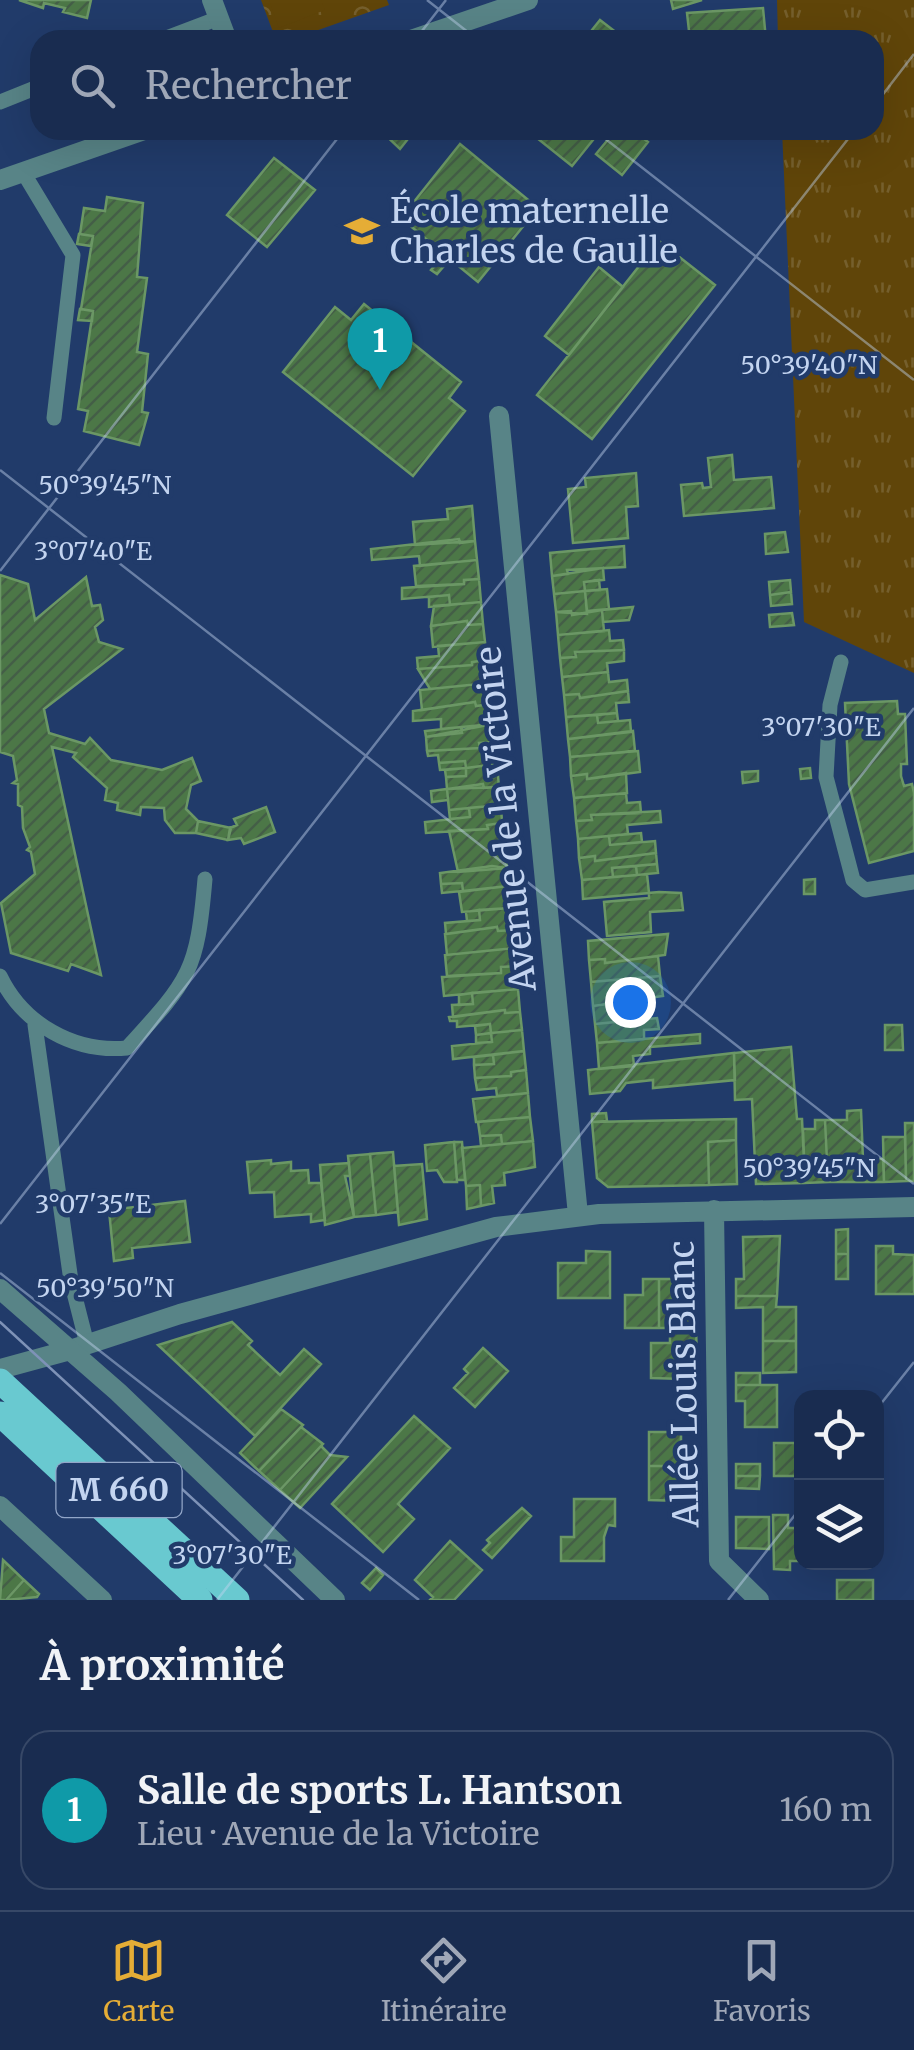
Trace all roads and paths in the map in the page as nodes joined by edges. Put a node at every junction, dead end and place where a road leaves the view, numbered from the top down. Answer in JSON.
{"nodes":[{"id":1,"x":528,"y":0,"type":"edge"},
{"id":2,"x":216,"y":9,"type":"edge"},
{"id":3,"x":179,"y":30,"type":"edge"},
{"id":4,"x":440,"y":30,"type":"edge"},
{"id":5,"x":30,"y":90,"type":"edge"},
{"id":6,"x":0,"y":102,"type":"edge"},
{"id":7,"x":115,"y":140,"type":"edge"},
{"id":8,"x":23,"y":172,"type":"junction"},
{"id":9,"x":0,"y":180,"type":"edge"},
{"id":10,"x":499,"y":416,"type":"dead end"},
{"id":11,"x":54,"y":418,"type":"dead end"},
{"id":12,"x":840,"y":662,"type":"dead end"},
{"id":13,"x":205,"y":878,"type":"dead end"},
{"id":14,"x":914,"y":882,"type":"edge"},
{"id":15,"x":0,"y":976,"type":"edge"},
{"id":16,"x":35,"y":1024,"type":"junction"},
{"id":17,"x":914,"y":1207,"type":"edge"},
{"id":18,"x":714,"y":1210,"type":"junction"},
{"id":19,"x":578,"y":1216,"type":"junction"},
{"id":20,"x":0,"y":1290,"type":"edge"},
{"id":21,"x":78,"y":1347,"type":"junction"},
{"id":22,"x":0,"y":1368,"type":"edge"},
{"id":23,"x":0,"y":1382,"type":"edge"},
{"id":24,"x":0,"y":1414,"type":"edge"},
{"id":25,"x":0,"y":1506,"type":"edge"},
{"id":26,"x":102,"y":1600,"type":"edge"},
{"id":27,"x":200,"y":1600,"type":"edge"},
{"id":28,"x":237,"y":1600,"type":"edge"},
{"id":29,"x":336,"y":1600,"type":"edge"},
{"id":30,"x":759,"y":1600,"type":"edge"}],
"edges":[{"from":1,"to":4,"type":"street"},
{"from":2,"to":3,"type":"lane"},
{"from":5,"to":6,"type":"lane"},
{"from":7,"to":8,"type":"street"},
{"from":8,"to":9,"type":"street"},
{"from":8,"to":11,"type":"lane"},
{"from":10,"to":19,"type":"street","name":"Avenue de la Victoire"},
{"from":12,"to":14,"type":"lane"},
{"from":13,"to":16,"type":"lane"},
{"from":15,"to":16,"type":"lane"},
{"from":16,"to":21,"type":"lane"},
{"from":17,"to":18,"type":"street"},
{"from":18,"to":19,"type":"street"},
{"from":18,"to":30,"type":"street","name":"Allée Louis Blanc"},
{"from":19,"to":21,"type":"street"},
{"from":20,"to":21,"type":"street"},
{"from":21,"to":22,"type":"street"},
{"from":21,"to":29,"type":"street"},
{"from":23,"to":28,"type":"main road","number":"M 660"},
{"from":24,"to":27,"type":"main road","number":"M 660"},
{"from":25,"to":26,"type":"street"}]}
